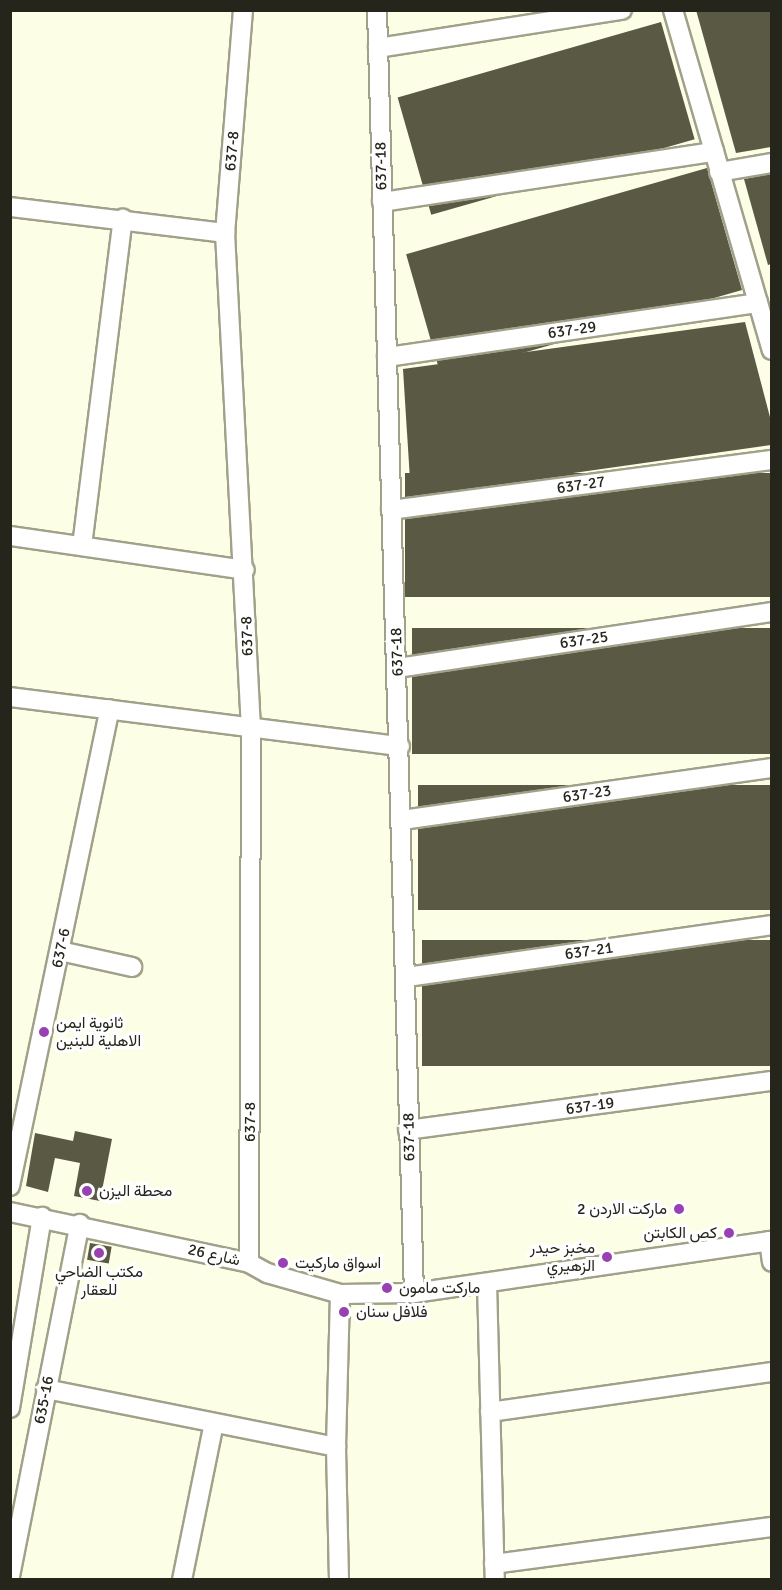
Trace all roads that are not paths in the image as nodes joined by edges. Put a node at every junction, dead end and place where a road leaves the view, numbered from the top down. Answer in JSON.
{"nodes":[{"id":1,"x":243,"y":10,"type":"edge"},
{"id":2,"x":377,"y":10,"type":"edge"},
{"id":3,"x":622,"y":10,"type":"edge"},
{"id":4,"x":673,"y":10,"type":"edge"},
{"id":5,"x":378,"y":48,"type":"junction"},
{"id":6,"x":714,"y":152,"type":"junction"},
{"id":7,"x":771,"y":163,"type":"edge"},
{"id":8,"x":719,"y":172,"type":"junction"},
{"id":9,"x":382,"y":202,"type":"junction"},
{"id":10,"x":10,"y":207,"type":"edge"},
{"id":11,"x":123,"y":219,"type":"junction"},
{"id":12,"x":225,"y":233,"type":"junction"},
{"id":13,"x":758,"y":303,"type":"junction"},
{"id":14,"x":771,"y":350,"type":"edge"},
{"id":15,"x":387,"y":357,"type":"junction"},
{"id":16,"x":771,"y":460,"type":"edge"},
{"id":17,"x":391,"y":510,"type":"junction"},
{"id":18,"x":10,"y":536,"type":"edge"},
{"id":19,"x":82,"y":546,"type":"junction"},
{"id":20,"x":245,"y":570,"type":"junction"},
{"id":21,"x":771,"y":612,"type":"edge"},
{"id":22,"x":397,"y":668,"type":"junction"},
{"id":23,"x":10,"y":697,"type":"edge"},
{"id":24,"x":110,"y":709,"type":"junction"},
{"id":25,"x":251,"y":726,"type":"junction"},
{"id":26,"x":400,"y":746,"type":"junction"},
{"id":27,"x":771,"y":768,"type":"edge"},
{"id":28,"x":402,"y":820,"type":"junction"},
{"id":29,"x":771,"y":925,"type":"edge"},
{"id":30,"x":60,"y":951,"type":"junction"},
{"id":31,"x":132,"y":967,"type":"dead end"},
{"id":32,"x":407,"y":977,"type":"junction"},
{"id":33,"x":771,"y":1081,"type":"edge"},
{"id":34,"x":408,"y":1130,"type":"junction"},
{"id":35,"x":10,"y":1186,"type":"edge"},
{"id":36,"x":10,"y":1212,"type":"edge"},
{"id":37,"x":42,"y":1217,"type":"junction"},
{"id":38,"x":80,"y":1224,"type":"junction"},
{"id":39,"x":770,"y":1241,"type":"edge"},
{"id":40,"x":771,"y":1262,"type":"edge"},
{"id":41,"x":249,"y":1263,"type":"junction"},
{"id":42,"x":487,"y":1283,"type":"junction"},
{"id":43,"x":414,"y":1293,"type":"junction"},
{"id":44,"x":340,"y":1294,"type":"junction"},
{"id":45,"x":771,"y":1372,"type":"edge"},
{"id":46,"x":13,"y":1382,"type":"edge"},
{"id":47,"x":46,"y":1389,"type":"junction"},
{"id":48,"x":10,"y":1408,"type":"edge"},
{"id":49,"x":490,"y":1412,"type":"junction"},
{"id":50,"x":214,"y":1423,"type":"junction"},
{"id":51,"x":336,"y":1447,"type":"junction"},
{"id":52,"x":771,"y":1527,"type":"edge"},
{"id":53,"x":495,"y":1572,"type":"edge"},
{"id":54,"x":10,"y":1576,"type":"edge"},
{"id":55,"x":182,"y":1580,"type":"edge"},
{"id":56,"x":339,"y":1580,"type":"edge"}],
"edges":[{"from":1,"to":12,"type":"street","name":"637-8"},
{"from":2,"to":5,"type":"street","name":"637-18"},
{"from":3,"to":5,"type":"street"},
{"from":4,"to":6,"type":"street"},
{"from":5,"to":9,"type":"street","name":"637-18"},
{"from":6,"to":8,"type":"street"},
{"from":6,"to":9,"type":"street"},
{"from":7,"to":8,"type":"street"},
{"from":8,"to":13,"type":"street"},
{"from":9,"to":15,"type":"street","name":"637-18"},
{"from":10,"to":11,"type":"street"},
{"from":11,"to":12,"type":"street"},
{"from":11,"to":19,"type":"street"},
{"from":12,"to":20,"type":"street","name":"637-8"},
{"from":13,"to":14,"type":"street"},
{"from":13,"to":15,"type":"street","name":"637-29"},
{"from":15,"to":17,"type":"street","name":"637-18"},
{"from":16,"to":17,"type":"street","name":"637-27"},
{"from":17,"to":22,"type":"street","name":"637-18"},
{"from":18,"to":19,"type":"street"},
{"from":19,"to":20,"type":"street"},
{"from":20,"to":25,"type":"street","name":"637-8"},
{"from":21,"to":22,"type":"street","name":"637-25"},
{"from":22,"to":26,"type":"street","name":"637-18"},
{"from":23,"to":24,"type":"street"},
{"from":24,"to":25,"type":"street"},
{"from":24,"to":30,"type":"street","name":"637-6"},
{"from":25,"to":26,"type":"street"},
{"from":25,"to":41,"type":"street","name":"637-8"},
{"from":26,"to":28,"type":"street","name":"637-18"},
{"from":27,"to":28,"type":"street","name":"637-23"},
{"from":28,"to":32,"type":"street","name":"637-18"},
{"from":29,"to":32,"type":"street","name":"637-21"},
{"from":30,"to":31,"type":"street"},
{"from":30,"to":35,"type":"street","name":"637-6"},
{"from":32,"to":34,"type":"street","name":"637-18"},
{"from":33,"to":34,"type":"street","name":"637-19"},
{"from":34,"to":43,"type":"street","name":"637-18"},
{"from":36,"to":37,"type":"street","name":"شارع 26"},
{"from":37,"to":38,"type":"street","name":"شارع 26"},
{"from":37,"to":46,"type":"street","name":"635-16"},
{"from":38,"to":41,"type":"street","name":"شارع 26"},
{"from":38,"to":47,"type":"street","name":"635-16"},
{"from":39,"to":40,"type":"street"},
{"from":39,"to":42,"type":"street","name":"شارع 26"},
{"from":41,"to":44,"type":"street","name":"شارع 26"},
{"from":42,"to":43,"type":"street","name":"شارع 26"},
{"from":42,"to":49,"type":"street"},
{"from":43,"to":44,"type":"street","name":"شارع 26"},
{"from":44,"to":51,"type":"street"},
{"from":45,"to":49,"type":"street"},
{"from":46,"to":48,"type":"street","name":"635-16"},
{"from":47,"to":50,"type":"street"},
{"from":47,"to":54,"type":"street","name":"635-16"},
{"from":49,"to":53,"type":"street"},
{"from":50,"to":51,"type":"street"},
{"from":50,"to":55,"type":"street"},
{"from":51,"to":56,"type":"street"},
{"from":52,"to":53,"type":"street"}]}
